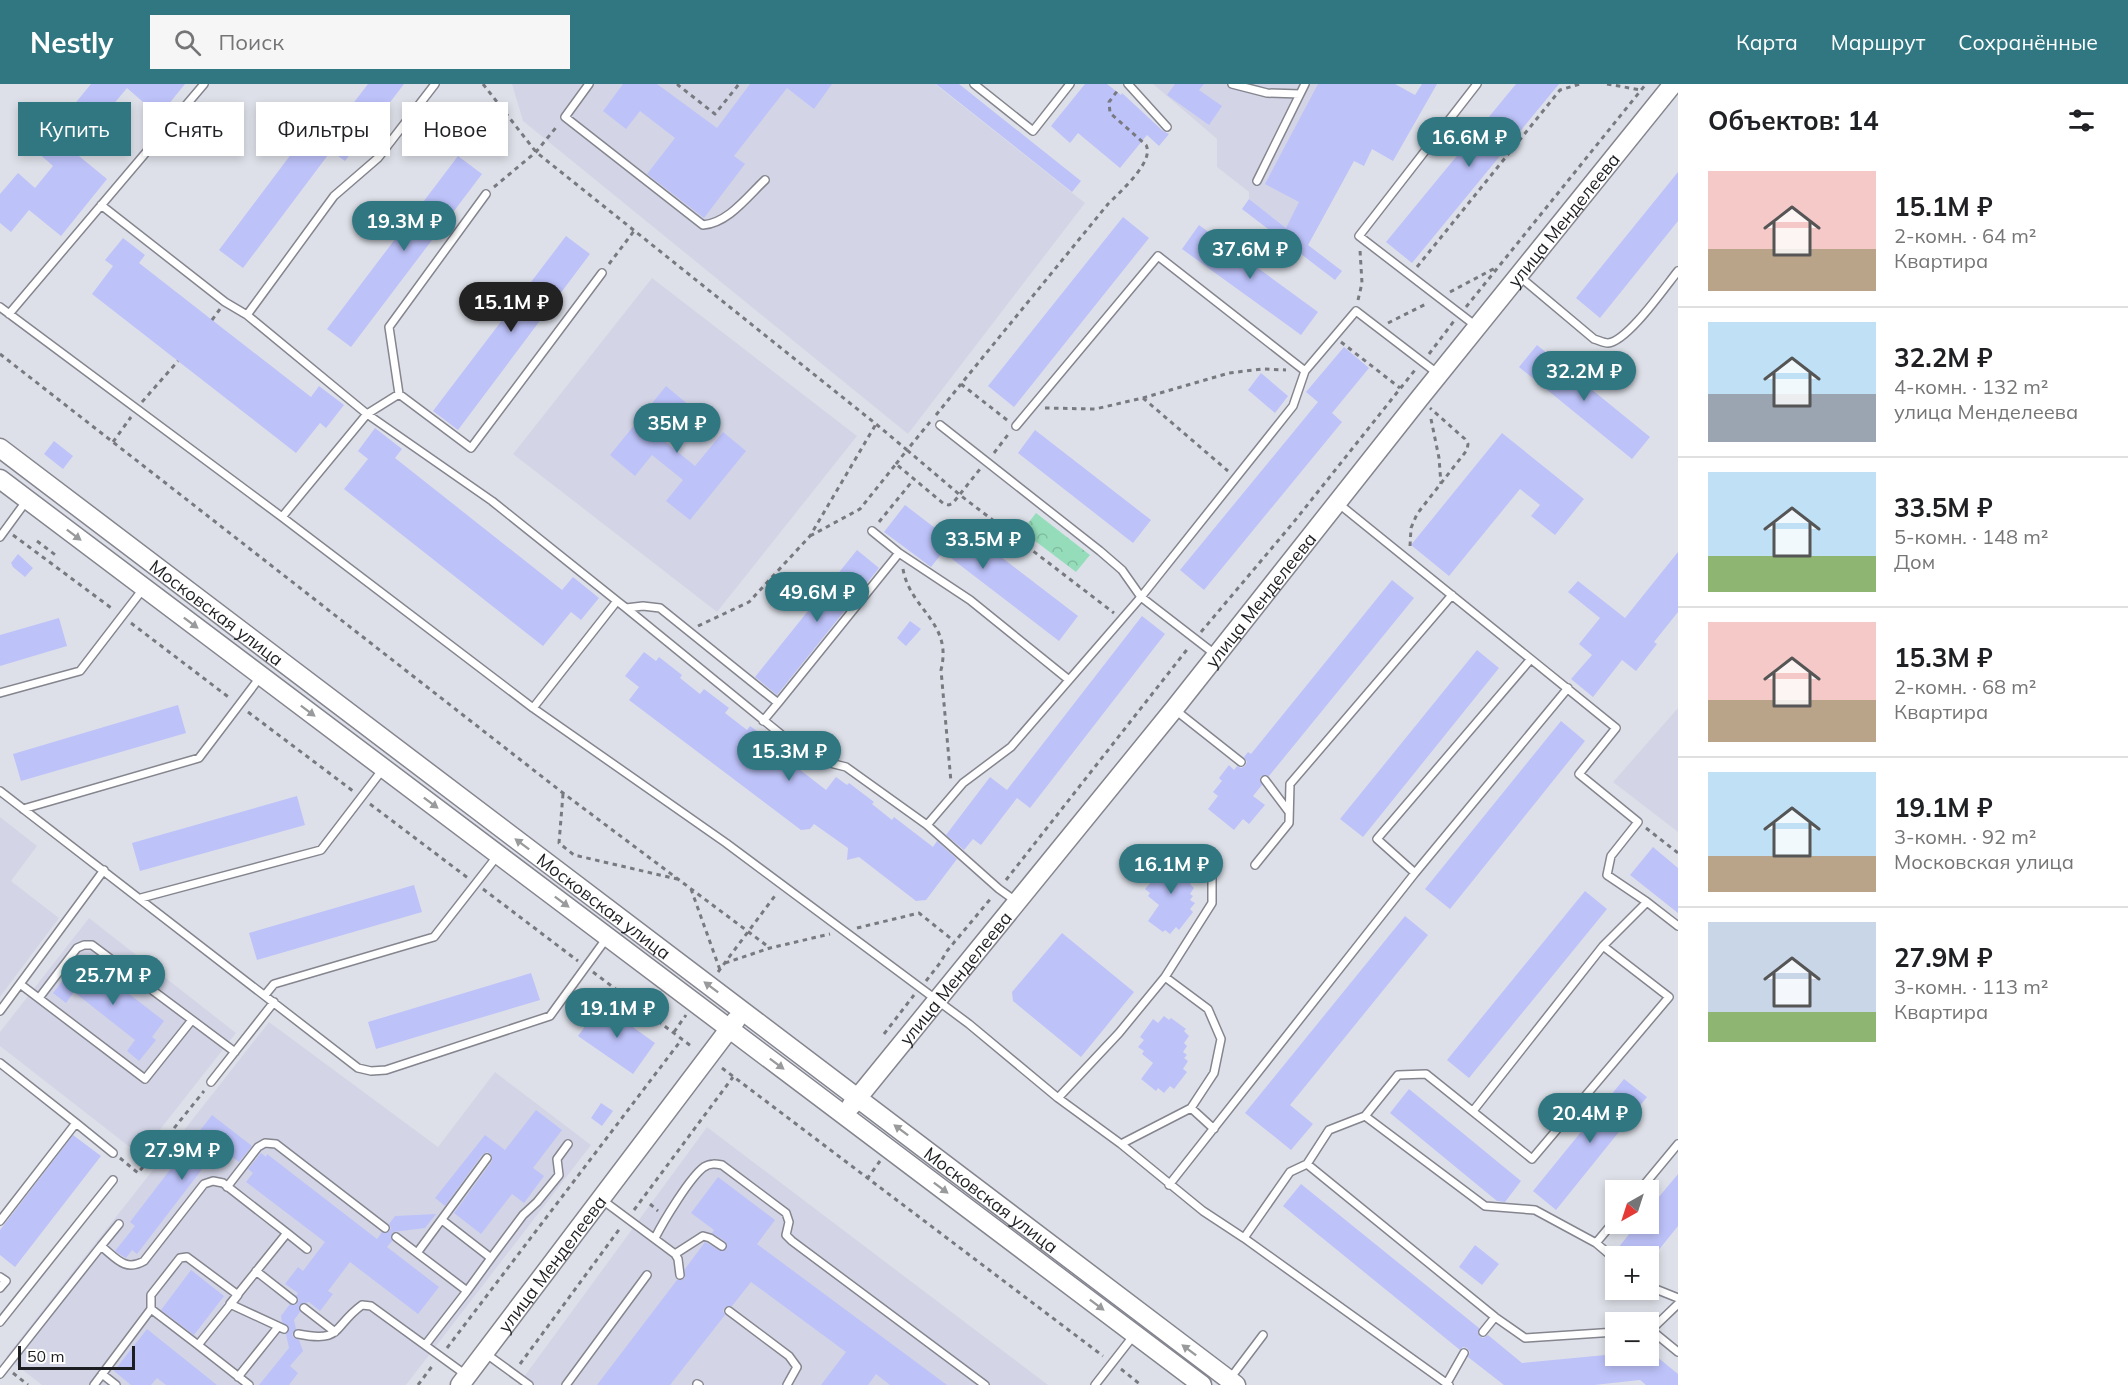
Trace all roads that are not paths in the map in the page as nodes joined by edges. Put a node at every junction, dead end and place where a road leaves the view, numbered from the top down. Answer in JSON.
{"nodes":[{"id":1,"x":204,"y":84,"type":"edge"},
{"id":2,"x":435,"y":84,"type":"edge"},
{"id":3,"x":589,"y":84,"type":"edge"},
{"id":4,"x":974,"y":84,"type":"edge"},
{"id":5,"x":1070,"y":84,"type":"edge"},
{"id":6,"x":1128,"y":84,"type":"edge"},
{"id":7,"x":1232,"y":84,"type":"edge"},
{"id":8,"x":1305,"y":84,"type":"edge"},
{"id":9,"x":1477,"y":84,"type":"edge"},
{"id":10,"x":1673,"y":84,"type":"edge"},
{"id":11,"x":1300,"y":94,"type":"junction"},
{"id":12,"x":1167,"y":127,"type":"dead end"},
{"id":13,"x":765,"y":180,"type":"dead end"},
{"id":14,"x":1257,"y":181,"type":"dead end"},
{"id":15,"x":486,"y":194,"type":"road end"},
{"id":16,"x":101,"y":205,"type":"junction"},
{"id":17,"x":1678,"y":271,"type":"edge"},
{"id":18,"x":602,"y":273,"type":"road end"},
{"id":19,"x":1519,"y":276,"type":"junction"},
{"id":20,"x":0,"y":307,"type":"edge"},
{"id":21,"x":9,"y":314,"type":"junction"},
{"id":22,"x":247,"y":315,"type":"junction"},
{"id":23,"x":1478,"y":328,"type":"junction"},
{"id":24,"x":1305,"y":371,"type":"junction"},
{"id":25,"x":1439,"y":375,"type":"junction"},
{"id":26,"x":399,"y":394,"type":"junction"},
{"id":27,"x":367,"y":414,"type":"junction"},
{"id":28,"x":940,"y":425,"type":"dead end"},
{"id":29,"x":1016,"y":426,"type":"road end"},
{"id":30,"x":0,"y":448,"type":"edge"},
{"id":31,"x":0,"y":479,"type":"edge"},
{"id":32,"x":28,"y":500,"type":"junction"},
{"id":33,"x":1338,"y":503,"type":"junction"},
{"id":34,"x":282,"y":517,"type":"junction"},
{"id":35,"x":872,"y":531,"type":"road end"},
{"id":36,"x":0,"y":537,"type":"edge"},
{"id":37,"x":899,"y":553,"type":"junction"},
{"id":38,"x":144,"y":588,"type":"junction"},
{"id":39,"x":1452,"y":595,"type":"junction"},
{"id":40,"x":1141,"y":597,"type":"junction"},
{"id":41,"x":617,"y":601,"type":"junction"},
{"id":42,"x":626,"y":608,"type":"junction"},
{"id":43,"x":1216,"y":655,"type":"junction"},
{"id":44,"x":1530,"y":660,"type":"junction"},
{"id":45,"x":261,"y":676,"type":"junction"},
{"id":46,"x":1069,"y":680,"type":"junction"},
{"id":47,"x":1568,"y":688,"type":"junction"},
{"id":48,"x":0,"y":693,"type":"edge"},
{"id":49,"x":778,"y":703,"type":"junction"},
{"id":50,"x":533,"y":708,"type":"junction"},
{"id":51,"x":1174,"y":709,"type":"junction"},
{"id":52,"x":763,"y":721,"type":"junction"},
{"id":53,"x":1241,"y":762,"type":"dead end"},
{"id":54,"x":384,"y":768,"type":"junction"},
{"id":55,"x":1265,"y":780,"type":"dead end"},
{"id":56,"x":0,"y":791,"type":"edge"},
{"id":57,"x":24,"y":809,"type":"junction"},
{"id":58,"x":1289,"y":813,"type":"junction"},
{"id":59,"x":927,"y":825,"type":"junction"},
{"id":60,"x":498,"y":854,"type":"junction"},
{"id":61,"x":1212,"y":861,"type":"dead end"},
{"id":62,"x":1255,"y":865,"type":"dead end"},
{"id":63,"x":104,"y":870,"type":"junction"},
{"id":64,"x":1415,"y":873,"type":"junction"},
{"id":65,"x":141,"y":898,"type":"junction"},
{"id":66,"x":1017,"y":902,"type":"junction"},
{"id":67,"x":1647,"y":902,"type":"junction"},
{"id":68,"x":1678,"y":926,"type":"edge"},
{"id":69,"x":608,"y":937,"type":"junction"},
{"id":70,"x":1604,"y":946,"type":"junction"},
{"id":71,"x":1165,"y":977,"type":"junction"},
{"id":72,"x":20,"y":984,"type":"junction"},
{"id":73,"x":265,"y":995,"type":"junction"},
{"id":74,"x":39,"y":998,"type":"junction"},
{"id":75,"x":936,"y":1000,"type":"junction"},
{"id":76,"x":274,"y":1002,"type":"junction"},
{"id":77,"x":0,"y":1011,"type":"edge"},
{"id":78,"x":743,"y":1011,"type":"junction"},
{"id":79,"x":192,"y":1020,"type":"junction"},
{"id":80,"x":730,"y":1028,"type":"junction"},
{"id":81,"x":235,"y":1052,"type":"junction"},
{"id":82,"x":0,"y":1063,"type":"edge"},
{"id":83,"x":211,"y":1082,"type":"road end"},
{"id":84,"x":858,"y":1097,"type":"junction"},
{"id":85,"x":1058,"y":1098,"type":"junction"},
{"id":86,"x":1191,"y":1108,"type":"junction"},
{"id":87,"x":1473,"y":1111,"type":"junction"},
{"id":88,"x":844,"y":1114,"type":"junction"},
{"id":89,"x":1365,"y":1116,"type":"junction"},
{"id":90,"x":76,"y":1123,"type":"junction"},
{"id":91,"x":1214,"y":1129,"type":"junction"},
{"id":92,"x":568,"y":1144,"type":"dead end"},
{"id":93,"x":1121,"y":1144,"type":"junction"},
{"id":94,"x":1678,"y":1144,"type":"edge"},
{"id":95,"x":113,"y":1153,"type":"road end"},
{"id":96,"x":487,"y":1158,"type":"dead end"},
{"id":97,"x":1307,"y":1164,"type":"junction"},
{"id":98,"x":113,"y":1180,"type":"dead end"},
{"id":99,"x":1648,"y":1180,"type":"edge"},
{"id":100,"x":1169,"y":1185,"type":"junction"},
{"id":101,"x":227,"y":1186,"type":"junction"},
{"id":102,"x":601,"y":1199,"type":"junction"},
{"id":103,"x":442,"y":1220,"type":"junction"},
{"id":104,"x":0,"y":1221,"type":"edge"},
{"id":105,"x":119,"y":1224,"type":"dead end"},
{"id":106,"x":385,"y":1228,"type":"dead end"},
{"id":107,"x":1605,"y":1232,"type":"edge"},
{"id":108,"x":287,"y":1233,"type":"junction"},
{"id":109,"x":396,"y":1237,"type":"dead end"},
{"id":110,"x":655,"y":1238,"type":"junction"},
{"id":111,"x":1244,"y":1238,"type":"junction"},
{"id":112,"x":1596,"y":1243,"type":"junction"},
{"id":113,"x":101,"y":1246,"type":"junction"},
{"id":114,"x":722,"y":1246,"type":"dead end"},
{"id":115,"x":307,"y":1249,"type":"dead end"},
{"id":116,"x":1605,"y":1251,"type":"edge"},
{"id":117,"x":417,"y":1253,"type":"junction"},
{"id":118,"x":675,"y":1254,"type":"junction"},
{"id":119,"x":491,"y":1258,"type":"junction"},
{"id":120,"x":256,"y":1271,"type":"junction"},
{"id":121,"x":647,"y":1275,"type":"dead end"},
{"id":122,"x":680,"y":1275,"type":"dead end"},
{"id":123,"x":0,"y":1277,"type":"edge"},
{"id":124,"x":0,"y":1288,"type":"edge"},
{"id":125,"x":1659,"y":1290,"type":"edge"},
{"id":126,"x":467,"y":1291,"type":"junction"},
{"id":127,"x":238,"y":1295,"type":"junction"},
{"id":128,"x":1678,"y":1298,"type":"edge"},
{"id":129,"x":293,"y":1300,"type":"dead end"},
{"id":130,"x":230,"y":1304,"type":"junction"},
{"id":131,"x":1678,"y":1304,"type":"edge"},
{"id":132,"x":304,"y":1308,"type":"dead end"},
{"id":133,"x":151,"y":1309,"type":"junction"},
{"id":134,"x":729,"y":1311,"type":"dead end"},
{"id":135,"x":1495,"y":1317,"type":"junction"},
{"id":136,"x":0,"y":1322,"type":"edge"},
{"id":137,"x":1659,"y":1322,"type":"edge"},
{"id":138,"x":335,"y":1332,"type":"junction"},
{"id":139,"x":1483,"y":1332,"type":"dead end"},
{"id":140,"x":1605,"y":1333,"type":"edge"},
{"id":141,"x":298,"y":1334,"type":"dead end"},
{"id":142,"x":1135,"y":1334,"type":"junction"},
{"id":143,"x":1263,"y":1335,"type":"dead end"},
{"id":144,"x":1659,"y":1337,"type":"edge"},
{"id":145,"x":426,"y":1344,"type":"junction"},
{"id":146,"x":198,"y":1345,"type":"junction"},
{"id":147,"x":1678,"y":1352,"type":"edge"},
{"id":148,"x":485,"y":1353,"type":"junction"},
{"id":149,"x":1464,"y":1353,"type":"dead end"},
{"id":150,"x":0,"y":1374,"type":"edge"},
{"id":151,"x":102,"y":1374,"type":"junction"},
{"id":152,"x":238,"y":1377,"type":"junction"},
{"id":153,"x":463,"y":1382,"type":"edge"},
{"id":154,"x":1233,"y":1382,"type":"edge"},
{"id":155,"x":1197,"y":1384,"type":"edge"},
{"id":156,"x":1448,"y":1384,"type":"edge"},
{"id":157,"x":94,"y":1385,"type":"edge"},
{"id":158,"x":116,"y":1385,"type":"edge"},
{"id":159,"x":249,"y":1385,"type":"edge"},
{"id":160,"x":529,"y":1385,"type":"edge"},
{"id":161,"x":566,"y":1385,"type":"edge"},
{"id":162,"x":787,"y":1385,"type":"edge"},
{"id":163,"x":986,"y":1385,"type":"edge"},
{"id":164,"x":1095,"y":1385,"type":"edge"}],
"edges":[{"from":1,"to":16,"type":"lane"},
{"from":2,"to":22,"type":"lane"},
{"from":3,"to":13,"type":"lane"},
{"from":4,"to":5,"type":"lane"},
{"from":6,"to":12,"type":"lane"},
{"from":7,"to":11,"type":"lane"},
{"from":8,"to":11,"type":"lane"},
{"from":9,"to":23,"type":"lane"},
{"from":10,"to":19,"type":"main road","name":"улица Менделеева"},
{"from":11,"to":14,"type":"lane"},
{"from":15,"to":26,"type":"lane"},
{"from":16,"to":21,"type":"lane"},
{"from":16,"to":22,"type":"lane"},
{"from":17,"to":19,"type":"lane"},
{"from":18,"to":26,"type":"lane"},
{"from":19,"to":23,"type":"main road","name":"улица Менделеева"},
{"from":20,"to":21,"type":"lane"},
{"from":21,"to":34,"type":"lane"},
{"from":22,"to":27,"type":"lane"},
{"from":23,"to":25,"type":"main road","name":"улица Менделеева"},
{"from":24,"to":25,"type":"lane"},
{"from":24,"to":29,"type":"lane"},
{"from":24,"to":40,"type":"lane"},
{"from":25,"to":33,"type":"main road","name":"улица Менделеева"},
{"from":26,"to":27,"type":"lane"},
{"from":27,"to":34,"type":"lane"},
{"from":27,"to":41,"type":"lane"},
{"from":28,"to":40,"type":"lane"},
{"from":78,"to":30,"type":"main road","name":"Московская улица","one_way":true},
{"from":31,"to":32,"type":"main road","name":"Московская улица"},
{"from":32,"to":36,"type":"lane"},
{"from":32,"to":38,"type":"main road","name":"Московская улица","one_way":true},
{"from":33,"to":39,"type":"lane"},
{"from":33,"to":43,"type":"main road","name":"улица Менделеева"},
{"from":34,"to":50,"type":"lane"},
{"from":35,"to":37,"type":"lane"},
{"from":37,"to":46,"type":"lane"},
{"from":37,"to":49,"type":"lane"},
{"from":38,"to":45,"type":"main road","name":"Московская улица","one_way":true},
{"from":38,"to":48,"type":"lane"},
{"from":39,"to":44,"type":"lane"},
{"from":39,"to":58,"type":"lane"},
{"from":40,"to":43,"type":"lane"},
{"from":40,"to":46,"type":"lane"},
{"from":41,"to":42,"type":"lane"},
{"from":41,"to":50,"type":"lane"},
{"from":42,"to":49,"type":"lane"},
{"from":42,"to":52,"type":"lane"},
{"from":43,"to":51,"type":"main road","name":"улица Менделеева"},
{"from":44,"to":47,"type":"lane"},
{"from":44,"to":64,"type":"lane"},
{"from":45,"to":54,"type":"main road","name":"Московская улица","one_way":true},
{"from":45,"to":57,"type":"lane"},
{"from":46,"to":59,"type":"lane"},
{"from":47,"to":64,"type":"lane"},
{"from":47,"to":67,"type":"lane"},
{"from":49,"to":52,"type":"lane"},
{"from":50,"to":75,"type":"lane"},
{"from":51,"to":53,"type":"lane"},
{"from":51,"to":66,"type":"main road","name":"улица Менделеева"},
{"from":52,"to":59,"type":"lane"},
{"from":54,"to":60,"type":"main road","name":"Московская улица","one_way":true},
{"from":54,"to":65,"type":"lane"},
{"from":55,"to":58,"type":"lane"},
{"from":56,"to":57,"type":"lane"},
{"from":57,"to":63,"type":"lane"},
{"from":58,"to":62,"type":"lane"},
{"from":59,"to":66,"type":"lane"},
{"from":60,"to":69,"type":"main road","name":"Московская улица","one_way":true},
{"from":60,"to":73,"type":"lane"},
{"from":61,"to":71,"type":"lane"},
{"from":63,"to":65,"type":"lane"},
{"from":63,"to":72,"type":"lane"},
{"from":64,"to":91,"type":"lane"},
{"from":65,"to":73,"type":"lane"},
{"from":66,"to":75,"type":"main road","name":"улица Менделеева"},
{"from":67,"to":68,"type":"lane"},
{"from":67,"to":70,"type":"lane"},
{"from":69,"to":76,"type":"lane"},
{"from":69,"to":80,"type":"main road","name":"Московская улица"},
{"from":70,"to":87,"type":"lane"},
{"from":70,"to":87,"type":"lane"},
{"from":71,"to":85,"type":"lane"},
{"from":71,"to":86,"type":"lane"},
{"from":72,"to":74,"type":"lane"},
{"from":72,"to":77,"type":"lane"},
{"from":73,"to":76,"type":"lane"},
{"from":74,"to":79,"type":"lane"},
{"from":74,"to":79,"type":"lane"},
{"from":75,"to":84,"type":"main road","name":"улица Менделеева"},
{"from":75,"to":85,"type":"lane"},
{"from":76,"to":81,"type":"lane"},
{"from":78,"to":80,"type":"main road","name":"улица Менделеева"},
{"from":78,"to":84,"type":"main road","name":"Московская улица"},
{"from":79,"to":81,"type":"lane"},
{"from":80,"to":88,"type":"main road","name":"Московская улица","one_way":true},
{"from":80,"to":102,"type":"main road","name":"улица Менделеева"},
{"from":81,"to":83,"type":"lane"},
{"from":82,"to":90,"type":"lane"},
{"from":84,"to":88,"type":"main road","name":"улица Менделеева"},
{"from":154,"to":84,"type":"main road","name":"Московская улица","one_way":true},
{"from":85,"to":93,"type":"lane"},
{"from":86,"to":91,"type":"lane"},
{"from":86,"to":93,"type":"lane"},
{"from":87,"to":89,"type":"lane"},
{"from":88,"to":142,"type":"main road","name":"Московская улица","one_way":true},
{"from":89,"to":97,"type":"lane"},
{"from":89,"to":112,"type":"lane"},
{"from":90,"to":95,"type":"lane"},
{"from":90,"to":104,"type":"lane"},
{"from":91,"to":100,"type":"lane"},
{"from":92,"to":119,"type":"lane"},
{"from":93,"to":100,"type":"lane"},
{"from":94,"to":99,"type":"lane"},
{"from":96,"to":103,"type":"lane"},
{"from":97,"to":111,"type":"lane"},
{"from":97,"to":135,"type":"lane"},
{"from":98,"to":136,"type":"lane"},
{"from":100,"to":111,"type":"lane"},
{"from":101,"to":106,"type":"lane"},
{"from":101,"to":108,"type":"lane"},
{"from":101,"to":113,"type":"lane"},
{"from":102,"to":110,"type":"lane"},
{"from":102,"to":148,"type":"main road","name":"улица Менделеева"},
{"from":103,"to":117,"type":"lane"},
{"from":103,"to":119,"type":"lane"},
{"from":105,"to":113,"type":"lane"},
{"from":107,"to":112,"type":"lane"},
{"from":108,"to":115,"type":"lane"},
{"from":108,"to":120,"type":"lane"},
{"from":109,"to":117,"type":"lane"},
{"from":110,"to":118,"type":"lane"},
{"from":110,"to":163,"type":"lane"},
{"from":111,"to":156,"type":"lane"},
{"from":112,"to":116,"type":"lane"},
{"from":113,"to":150,"type":"lane"},
{"from":114,"to":118,"type":"lane"},
{"from":117,"to":126,"type":"lane"},
{"from":118,"to":122,"type":"lane"},
{"from":119,"to":126,"type":"lane"},
{"from":120,"to":127,"type":"lane"},
{"from":120,"to":129,"type":"lane"},
{"from":121,"to":161,"type":"lane"},
{"from":123,"to":124,"type":"lane"},
{"from":125,"to":128,"type":"lane"},
{"from":126,"to":145,"type":"lane"},
{"from":127,"to":130,"type":"lane"},
{"from":127,"to":133,"type":"lane"},
{"from":130,"to":146,"type":"lane"},
{"from":130,"to":152,"type":"lane"},
{"from":131,"to":137,"type":"lane"},
{"from":132,"to":138,"type":"lane"},
{"from":133,"to":146,"type":"lane"},
{"from":133,"to":151,"type":"lane"},
{"from":134,"to":162,"type":"lane"},
{"from":135,"to":139,"type":"lane"},
{"from":135,"to":140,"type":"lane"},
{"from":138,"to":141,"type":"lane"},
{"from":138,"to":145,"type":"lane"},
{"from":142,"to":155,"type":"main road","name":"Московская улица"},
{"from":142,"to":164,"type":"lane"},
{"from":143,"to":154,"type":"lane"},
{"from":144,"to":147,"type":"lane"},
{"from":145,"to":153,"type":"lane"},
{"from":146,"to":152,"type":"lane"},
{"from":148,"to":153,"type":"main road","name":"улица Менделеева"},
{"from":148,"to":160,"type":"lane"},
{"from":149,"to":156,"type":"lane"},
{"from":151,"to":157,"type":"lane"},
{"from":151,"to":158,"type":"lane"},
{"from":152,"to":159,"type":"lane"}]}
